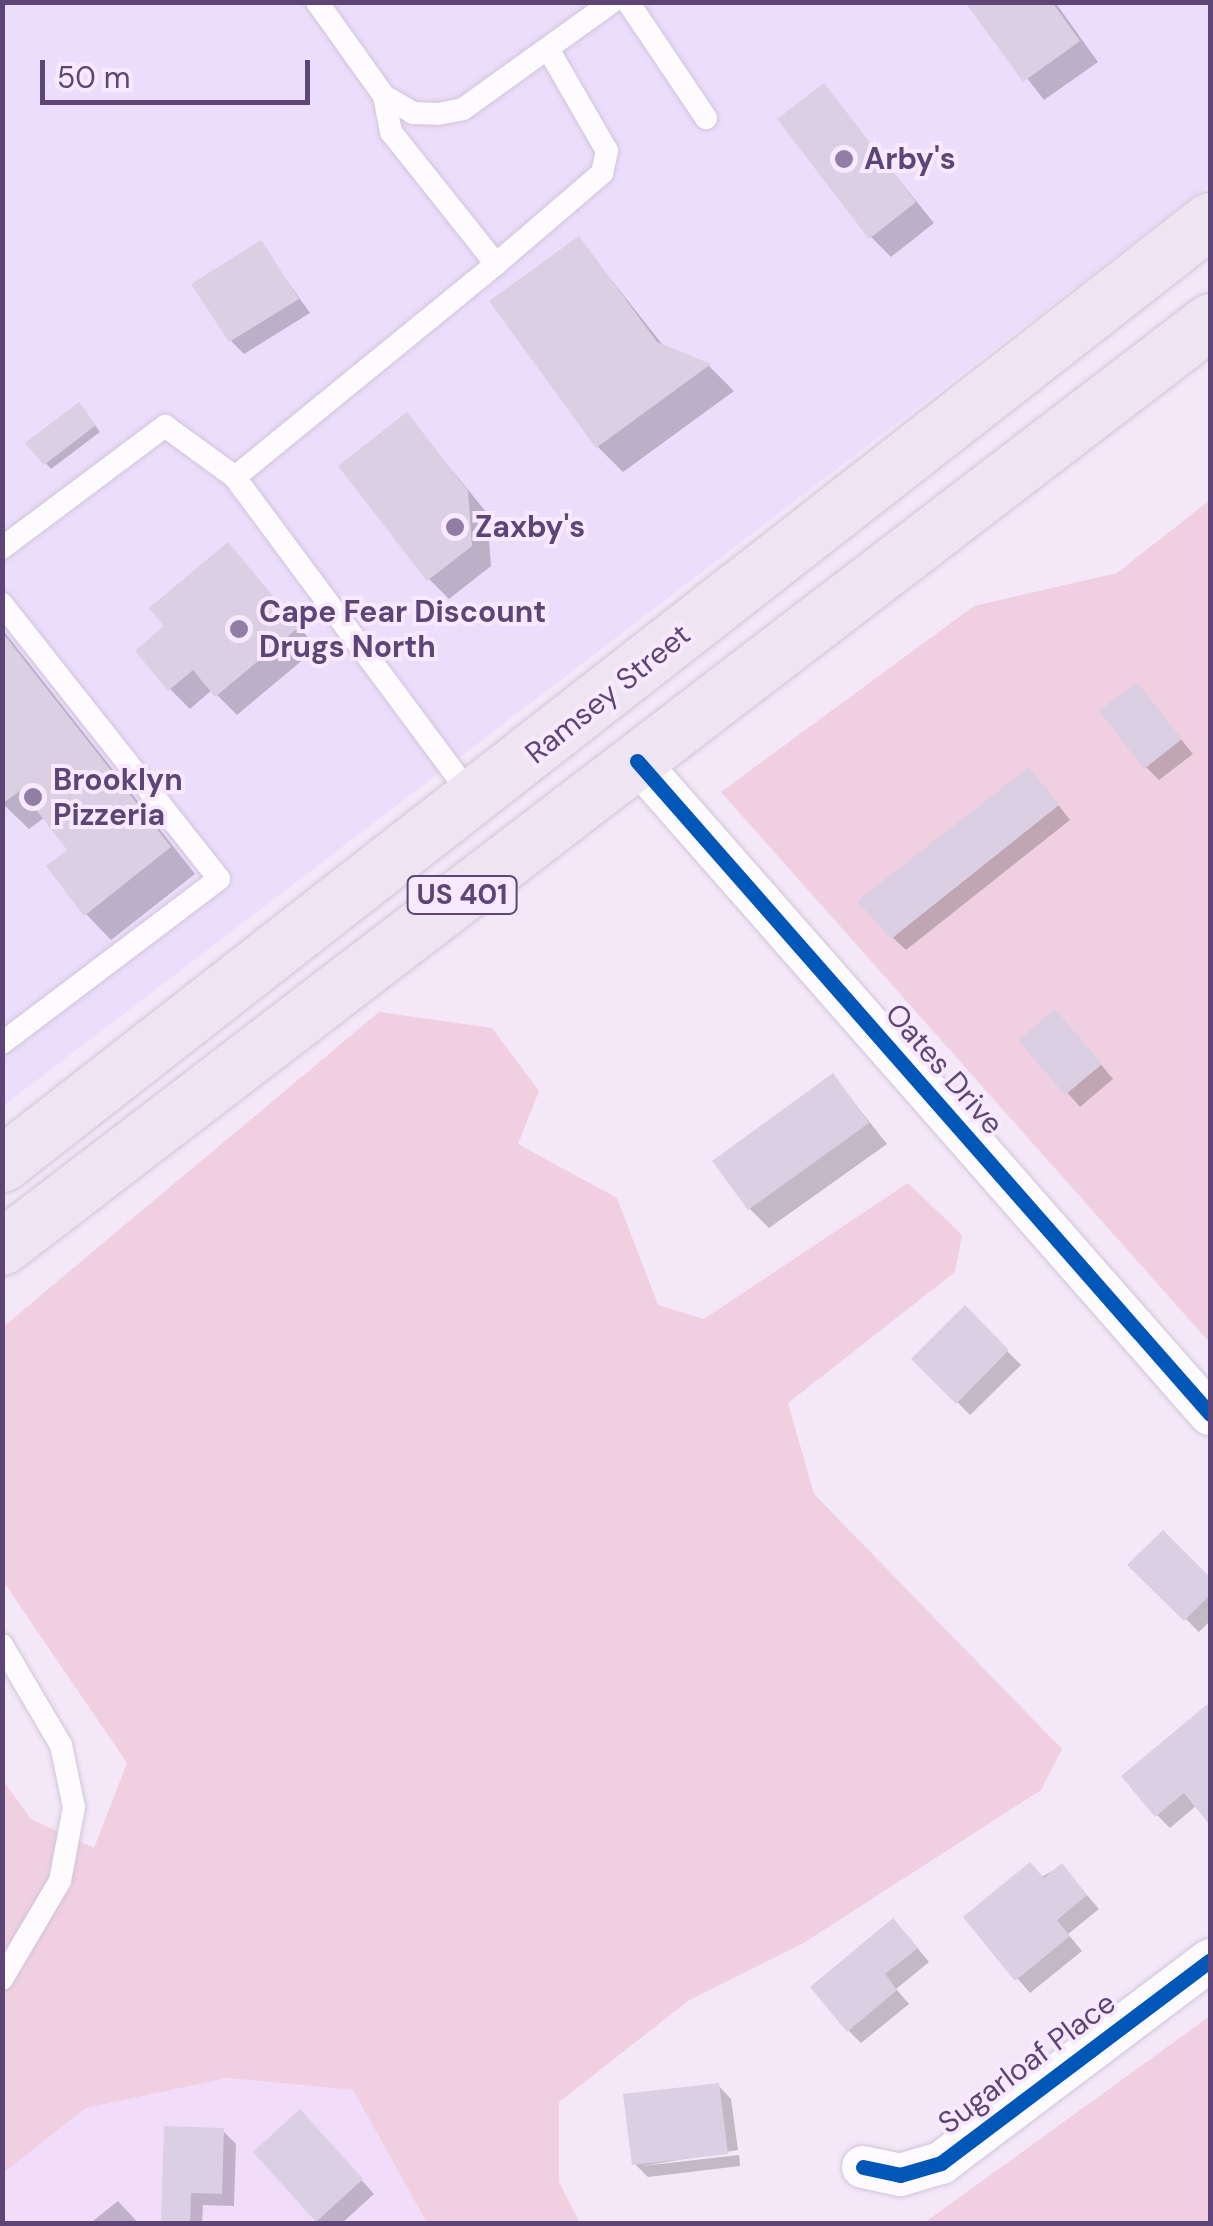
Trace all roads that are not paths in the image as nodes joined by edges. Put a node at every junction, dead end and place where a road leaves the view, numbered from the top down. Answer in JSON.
{"nodes":[{"id":1,"x":316,"y":2,"type":"edge"},
{"id":2,"x":612,"y":2,"type":"edge"},
{"id":3,"x":628,"y":2,"type":"edge"},
{"id":4,"x":548,"y":50,"type":"junction"},
{"id":5,"x":384,"y":96,"type":"junction"},
{"id":6,"x":706,"y":118,"type":"dead end"},
{"id":7,"x":1210,"y":220,"type":"edge"},
{"id":8,"x":496,"y":264,"type":"junction"},
{"id":9,"x":1210,"y":321,"type":"edge"},
{"id":10,"x":235,"y":477,"type":"junction"},
{"id":11,"x":2,"y":548,"type":"edge"},
{"id":12,"x":2,"y":604,"type":"edge"},
{"id":13,"x":637,"y":760,"type":"junction"},
{"id":14,"x":475,"y":800,"type":"junction"},
{"id":15,"x":2,"y":1043,"type":"edge"},
{"id":16,"x":2,"y":1164,"type":"edge"},
{"id":17,"x":2,"y":1247,"type":"edge"},
{"id":18,"x":1210,"y":1414,"type":"edge"},
{"id":19,"x":2,"y":1645,"type":"edge"},
{"id":20,"x":1210,"y":1960,"type":"edge"},
{"id":21,"x":2,"y":1980,"type":"edge"},
{"id":22,"x":863,"y":2167,"type":"dead end"}],
"edges":[{"from":1,"to":5,"type":"lane"},
{"from":2,"to":4,"type":"lane"},
{"from":3,"to":6,"type":"lane"},
{"from":4,"to":5,"type":"lane"},
{"from":4,"to":8,"type":"lane"},
{"from":5,"to":8,"type":"lane"},
{"from":7,"to":14,"type":"main road","name":"Ramsey Street","number":"US 401"},
{"from":8,"to":10,"type":"lane"},
{"from":9,"to":13,"type":"main road","number":"US 401"},
{"from":10,"to":11,"type":"lane"},
{"from":10,"to":14,"type":"lane"},
{"from":12,"to":15,"type":"lane"},
{"from":13,"to":17,"type":"main road","number":"US 401"},
{"from":13,"to":18,"type":"street","name":"Oates Drive"},
{"from":14,"to":16,"type":"main road","name":"Ramsey Street","number":"US 401"},
{"from":19,"to":21,"type":"lane"},
{"from":20,"to":22,"type":"street","name":"Sugarloaf Place"}]}
